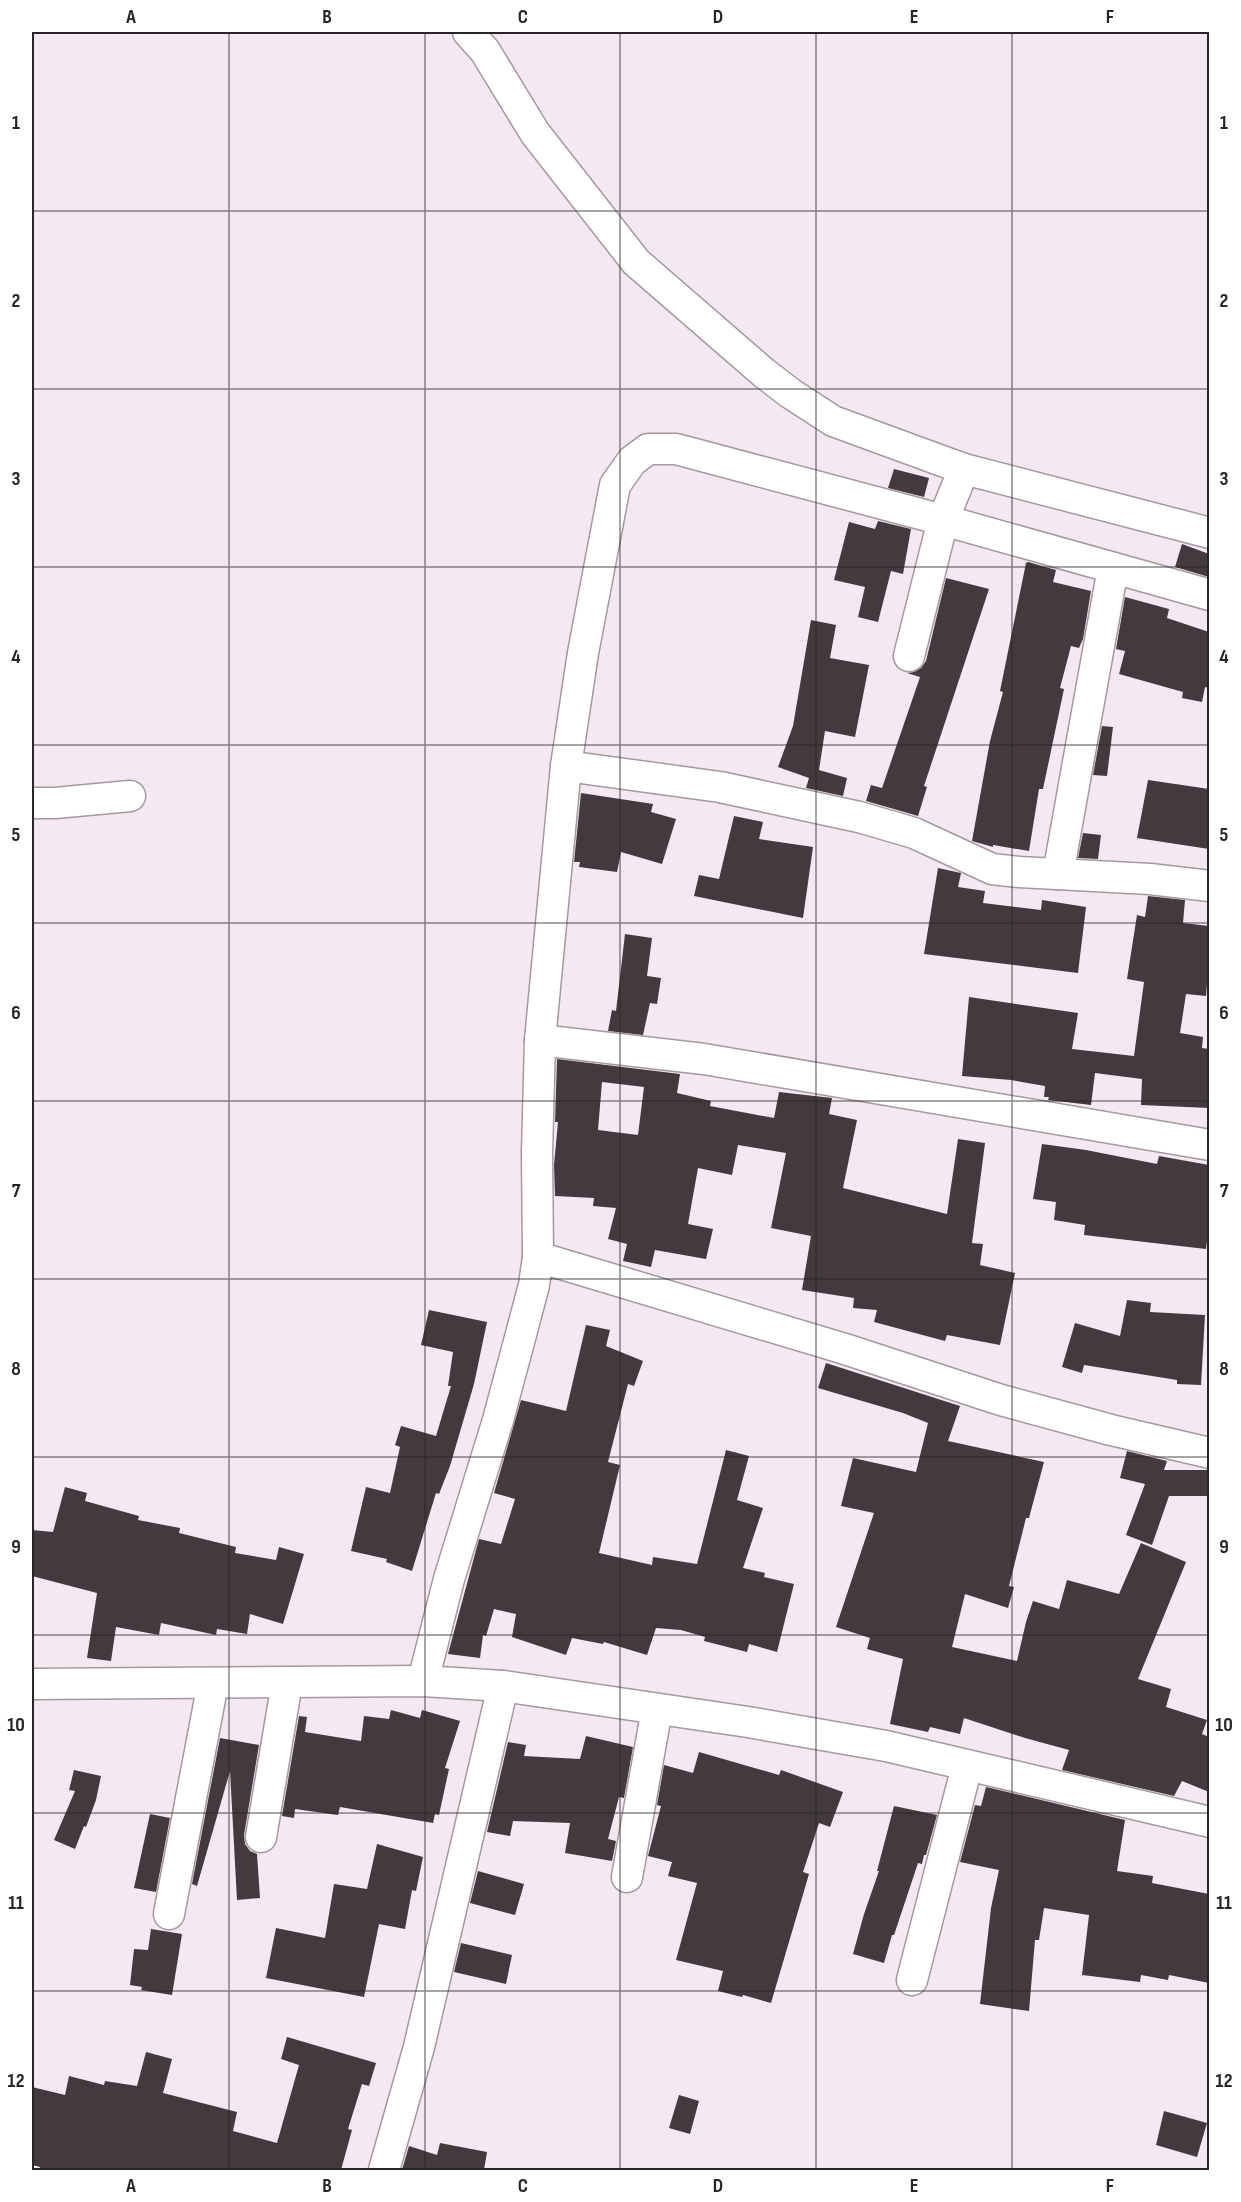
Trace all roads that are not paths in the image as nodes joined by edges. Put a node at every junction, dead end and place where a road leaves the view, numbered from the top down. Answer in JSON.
{"nodes":[{"id":1,"x":468,"y":32,"type":"edge"},
{"id":2,"x":964,"y":469,"type":"junction"},
{"id":3,"x":943,"y":520,"type":"junction"},
{"id":4,"x":1209,"y":533,"type":"edge"},
{"id":5,"x":1113,"y":568,"type":"junction"},
{"id":6,"x":1209,"y":595,"type":"edge"},
{"id":7,"x":909,"y":656,"type":"dead end"},
{"id":8,"x":566,"y":766,"type":"junction"},
{"id":9,"x":130,"y":796,"type":"dead end"},
{"id":10,"x":32,"y":803,"type":"edge"},
{"id":11,"x":1058,"y":874,"type":"junction"},
{"id":12,"x":1209,"y":886,"type":"edge"},
{"id":13,"x":540,"y":1040,"type":"junction"},
{"id":14,"x":1209,"y":1145,"type":"edge"},
{"id":15,"x":538,"y":1257,"type":"junction"},
{"id":16,"x":1209,"y":1453,"type":"edge"},
{"id":17,"x":423,"y":1682,"type":"junction"},
{"id":18,"x":213,"y":1683,"type":"junction"},
{"id":19,"x":287,"y":1683,"type":"junction"},
{"id":20,"x":32,"y":1684,"type":"edge"},
{"id":21,"x":502,"y":1686,"type":"junction"},
{"id":22,"x":657,"y":1709,"type":"junction"},
{"id":23,"x":967,"y":1766,"type":"junction"},
{"id":24,"x":1209,"y":1822,"type":"edge"},
{"id":25,"x":261,"y":1837,"type":"dead end"},
{"id":26,"x":627,"y":1877,"type":"dead end"},
{"id":27,"x":169,"y":1914,"type":"dead end"},
{"id":28,"x":912,"y":1980,"type":"dead end"},
{"id":29,"x":384,"y":2170,"type":"edge"}],
"edges":[{"from":1,"to":2,"type":"street"},
{"from":2,"to":3,"type":"street"},
{"from":2,"to":4,"type":"street"},
{"from":3,"to":5,"type":"street"},
{"from":3,"to":7,"type":"street"},
{"from":3,"to":8,"type":"street"},
{"from":5,"to":6,"type":"street"},
{"from":5,"to":11,"type":"street"},
{"from":8,"to":11,"type":"street"},
{"from":8,"to":13,"type":"street"},
{"from":9,"to":10,"type":"street"},
{"from":11,"to":12,"type":"street"},
{"from":13,"to":14,"type":"street"},
{"from":13,"to":15,"type":"street"},
{"from":15,"to":16,"type":"street"},
{"from":15,"to":17,"type":"street"},
{"from":17,"to":19,"type":"street"},
{"from":17,"to":21,"type":"street"},
{"from":18,"to":19,"type":"street"},
{"from":18,"to":20,"type":"street"},
{"from":18,"to":27,"type":"street"},
{"from":19,"to":25,"type":"street"},
{"from":21,"to":22,"type":"street"},
{"from":21,"to":29,"type":"street"},
{"from":22,"to":23,"type":"street"},
{"from":22,"to":26,"type":"street"},
{"from":23,"to":24,"type":"street"},
{"from":23,"to":28,"type":"street"}]}
